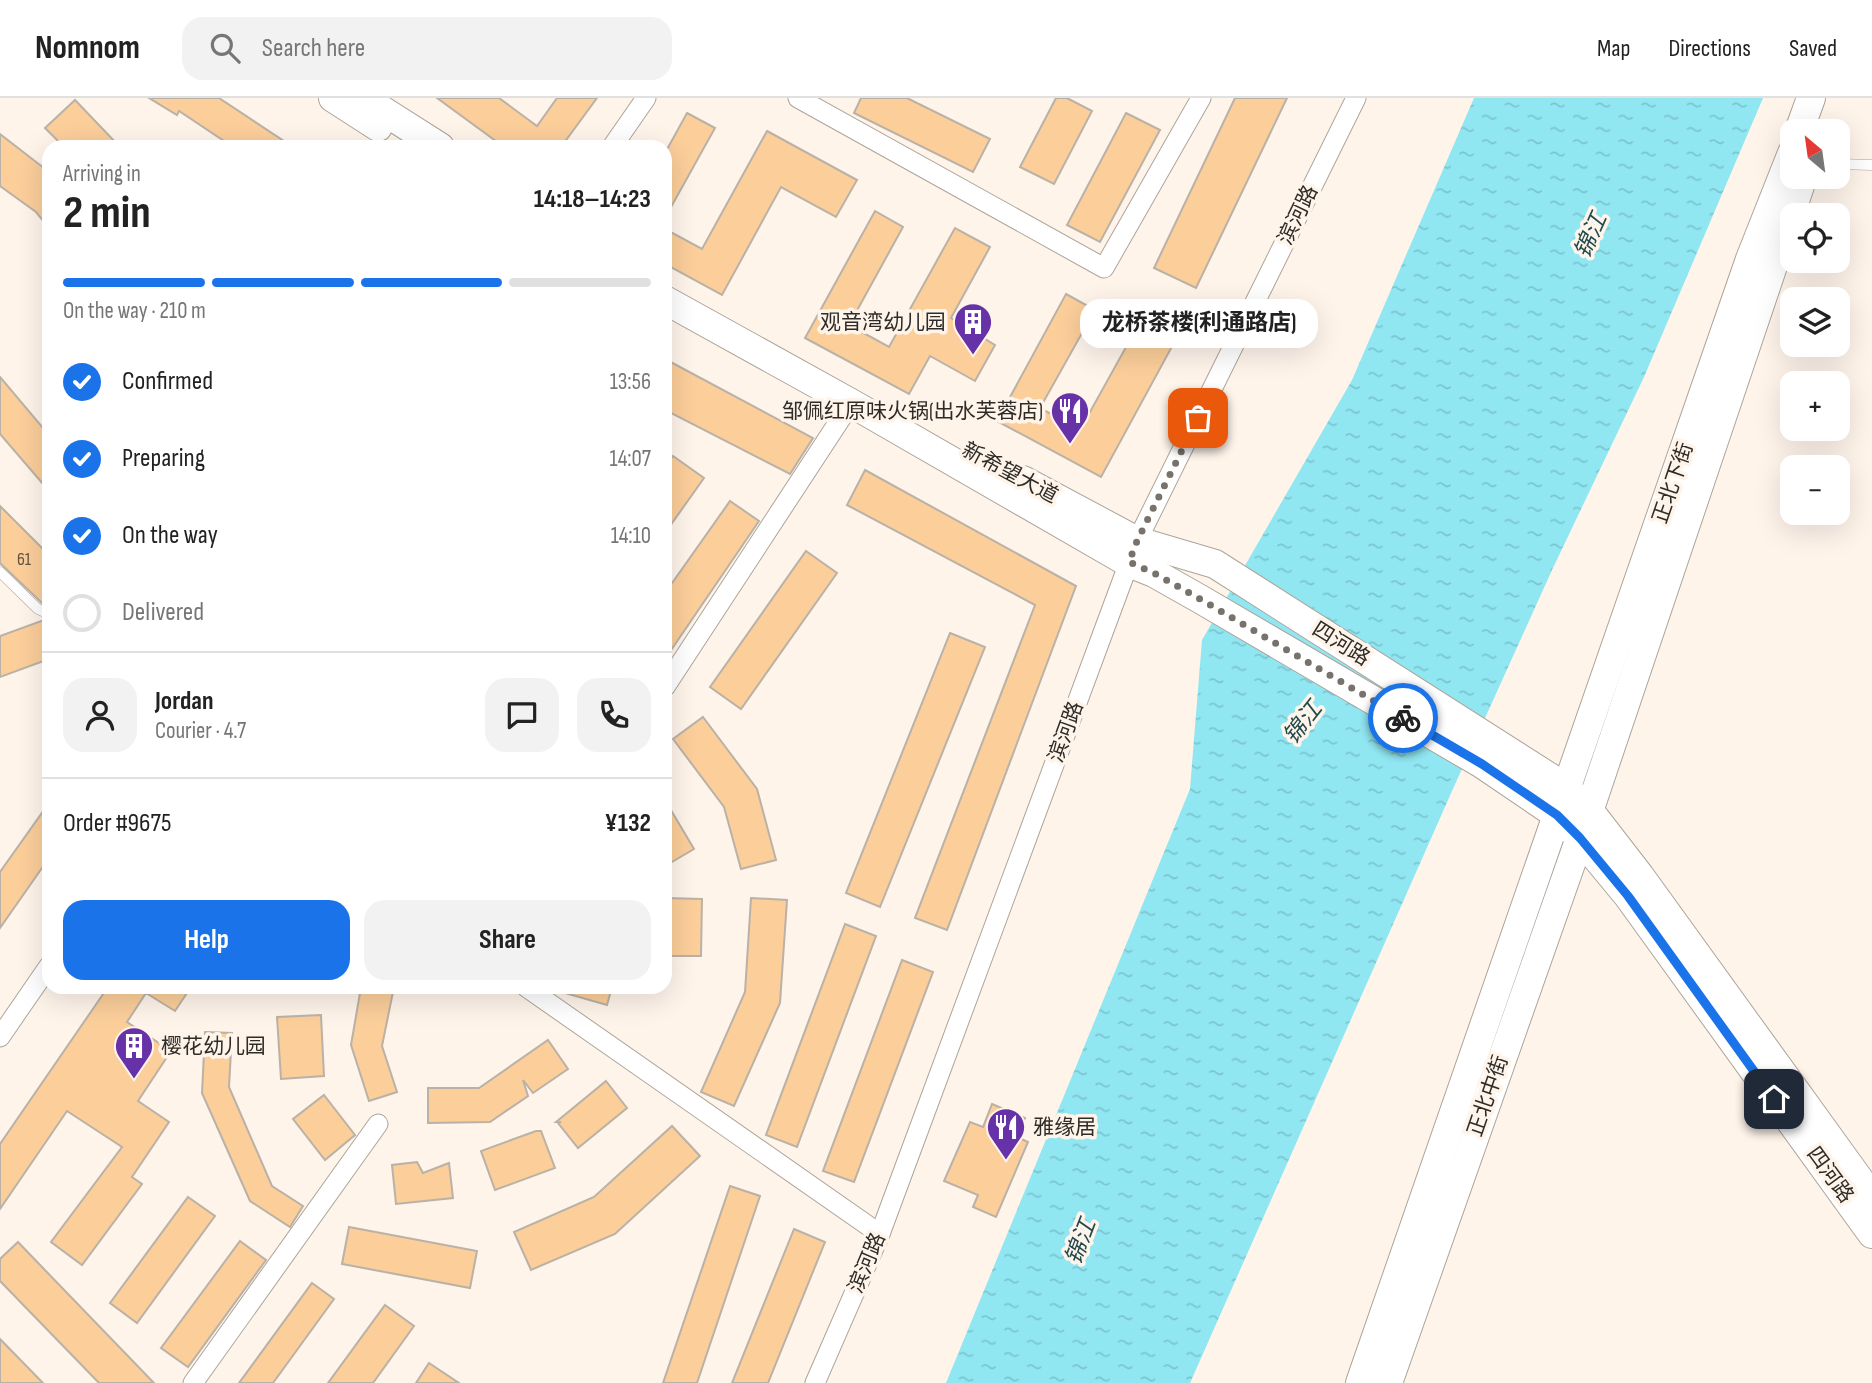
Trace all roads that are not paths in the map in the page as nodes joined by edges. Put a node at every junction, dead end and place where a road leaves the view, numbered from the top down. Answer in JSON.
{"nodes":[{"id":1,"x":333,"y":98,"type":"edge"},
{"id":2,"x":363,"y":98,"type":"edge"},
{"id":3,"x":646,"y":98,"type":"edge"},
{"id":4,"x":798,"y":98,"type":"edge"},
{"id":5,"x":1201,"y":98,"type":"edge"},
{"id":6,"x":1356,"y":98,"type":"edge"},
{"id":7,"x":1811,"y":98,"type":"edge"},
{"id":8,"x":1831,"y":98,"type":"edge"},
{"id":9,"x":1803,"y":119,"type":"edge"},
{"id":10,"x":1823,"y":119,"type":"edge"},
{"id":11,"x":399,"y":140,"type":"edge"},
{"id":12,"x":429,"y":140,"type":"edge"},
{"id":13,"x":617,"y":140,"type":"edge"},
{"id":14,"x":1850,"y":164,"type":"edge"},
{"id":15,"x":1872,"y":165,"type":"edge"},
{"id":16,"x":1780,"y":183,"type":"edge"},
{"id":17,"x":1798,"y":189,"type":"edge"},
{"id":18,"x":672,"y":286,"type":"edge"},
{"id":19,"x":672,"y":304,"type":"edge"},
{"id":20,"x":851,"y":403,"type":"junction"},
{"id":21,"x":1133,"y":552,"type":"junction"},
{"id":22,"x":1215,"y":564,"type":"joint"},
{"id":23,"x":0,"y":572,"type":"edge"},
{"id":24,"x":42,"y":611,"type":"edge"},
{"id":25,"x":672,"y":676,"type":"edge"},
{"id":26,"x":1491,"y":755,"type":"junction"},
{"id":27,"x":1566,"y":787,"type":"junction"},
{"id":28,"x":1589,"y":810,"type":"junction"},
{"id":29,"x":1557,"y":815,"type":"junction"},
{"id":30,"x":1580,"y":838,"type":"junction"},
{"id":31,"x":42,"y":976,"type":"edge"},
{"id":32,"x":536,"y":994,"type":"edge"},
{"id":33,"x":0,"y":1037,"type":"edge"},
{"id":34,"x":378,"y":1124,"type":"dead end"},
{"id":35,"x":1872,"y":1197,"type":"edge"},
{"id":36,"x":880,"y":1234,"type":"junction"},
{"id":37,"x":1872,"y":1234,"type":"edge"},
{"id":38,"x":193,"y":1383,"type":"edge"},
{"id":39,"x":815,"y":1383,"type":"edge"},
{"id":40,"x":1360,"y":1383,"type":"edge"},
{"id":41,"x":1388,"y":1383,"type":"edge"}],
"edges":[{"from":1,"to":11,"type":"street"},
{"from":2,"to":12,"type":"street"},
{"from":3,"to":13,"type":"street"},
{"from":4,"to":5,"type":"street"},
{"from":6,"to":21,"type":"street","name":"滨河路"},
{"from":7,"to":9,"type":"street"},
{"from":8,"to":10,"type":"street"},
{"from":14,"to":15,"type":"lane"},
{"from":16,"to":27,"type":"street","name":"正北下街"},
{"from":17,"to":28,"type":"street","name":"正北下街"},
{"from":18,"to":21,"type":"street","name":"新希望大道"},
{"from":19,"to":20,"type":"street"},
{"from":20,"to":21,"type":"street"},
{"from":20,"to":25,"type":"street"},
{"from":21,"to":22,"type":"street","name":"新希望大道"},
{"from":21,"to":26,"type":"street","name":"四河路"},
{"from":21,"to":36,"type":"street","name":"滨河路"},
{"from":22,"to":26,"type":"street","name":"四河路"},
{"from":23,"to":24,"type":"lane"},
{"from":26,"to":27,"type":"street","name":"四河路"},
{"from":26,"to":29,"type":"street","name":"四河路"},
{"from":27,"to":28,"type":"street","name":"四河路"},
{"from":27,"to":29,"type":"street","name":"正北下街"},
{"from":28,"to":30,"type":"street","name":"正北中街"},
{"from":28,"to":35,"type":"street","name":"四河路"},
{"from":29,"to":30,"type":"street","name":"四河路"},
{"from":29,"to":40,"type":"street","name":"正北中街"},
{"from":30,"to":37,"type":"street","name":"四河路"},
{"from":30,"to":41,"type":"street","name":"正北中街"},
{"from":31,"to":33,"type":"street"},
{"from":32,"to":36,"type":"street"},
{"from":34,"to":38,"type":"street"},
{"from":36,"to":39,"type":"street","name":"滨河路"}]}
